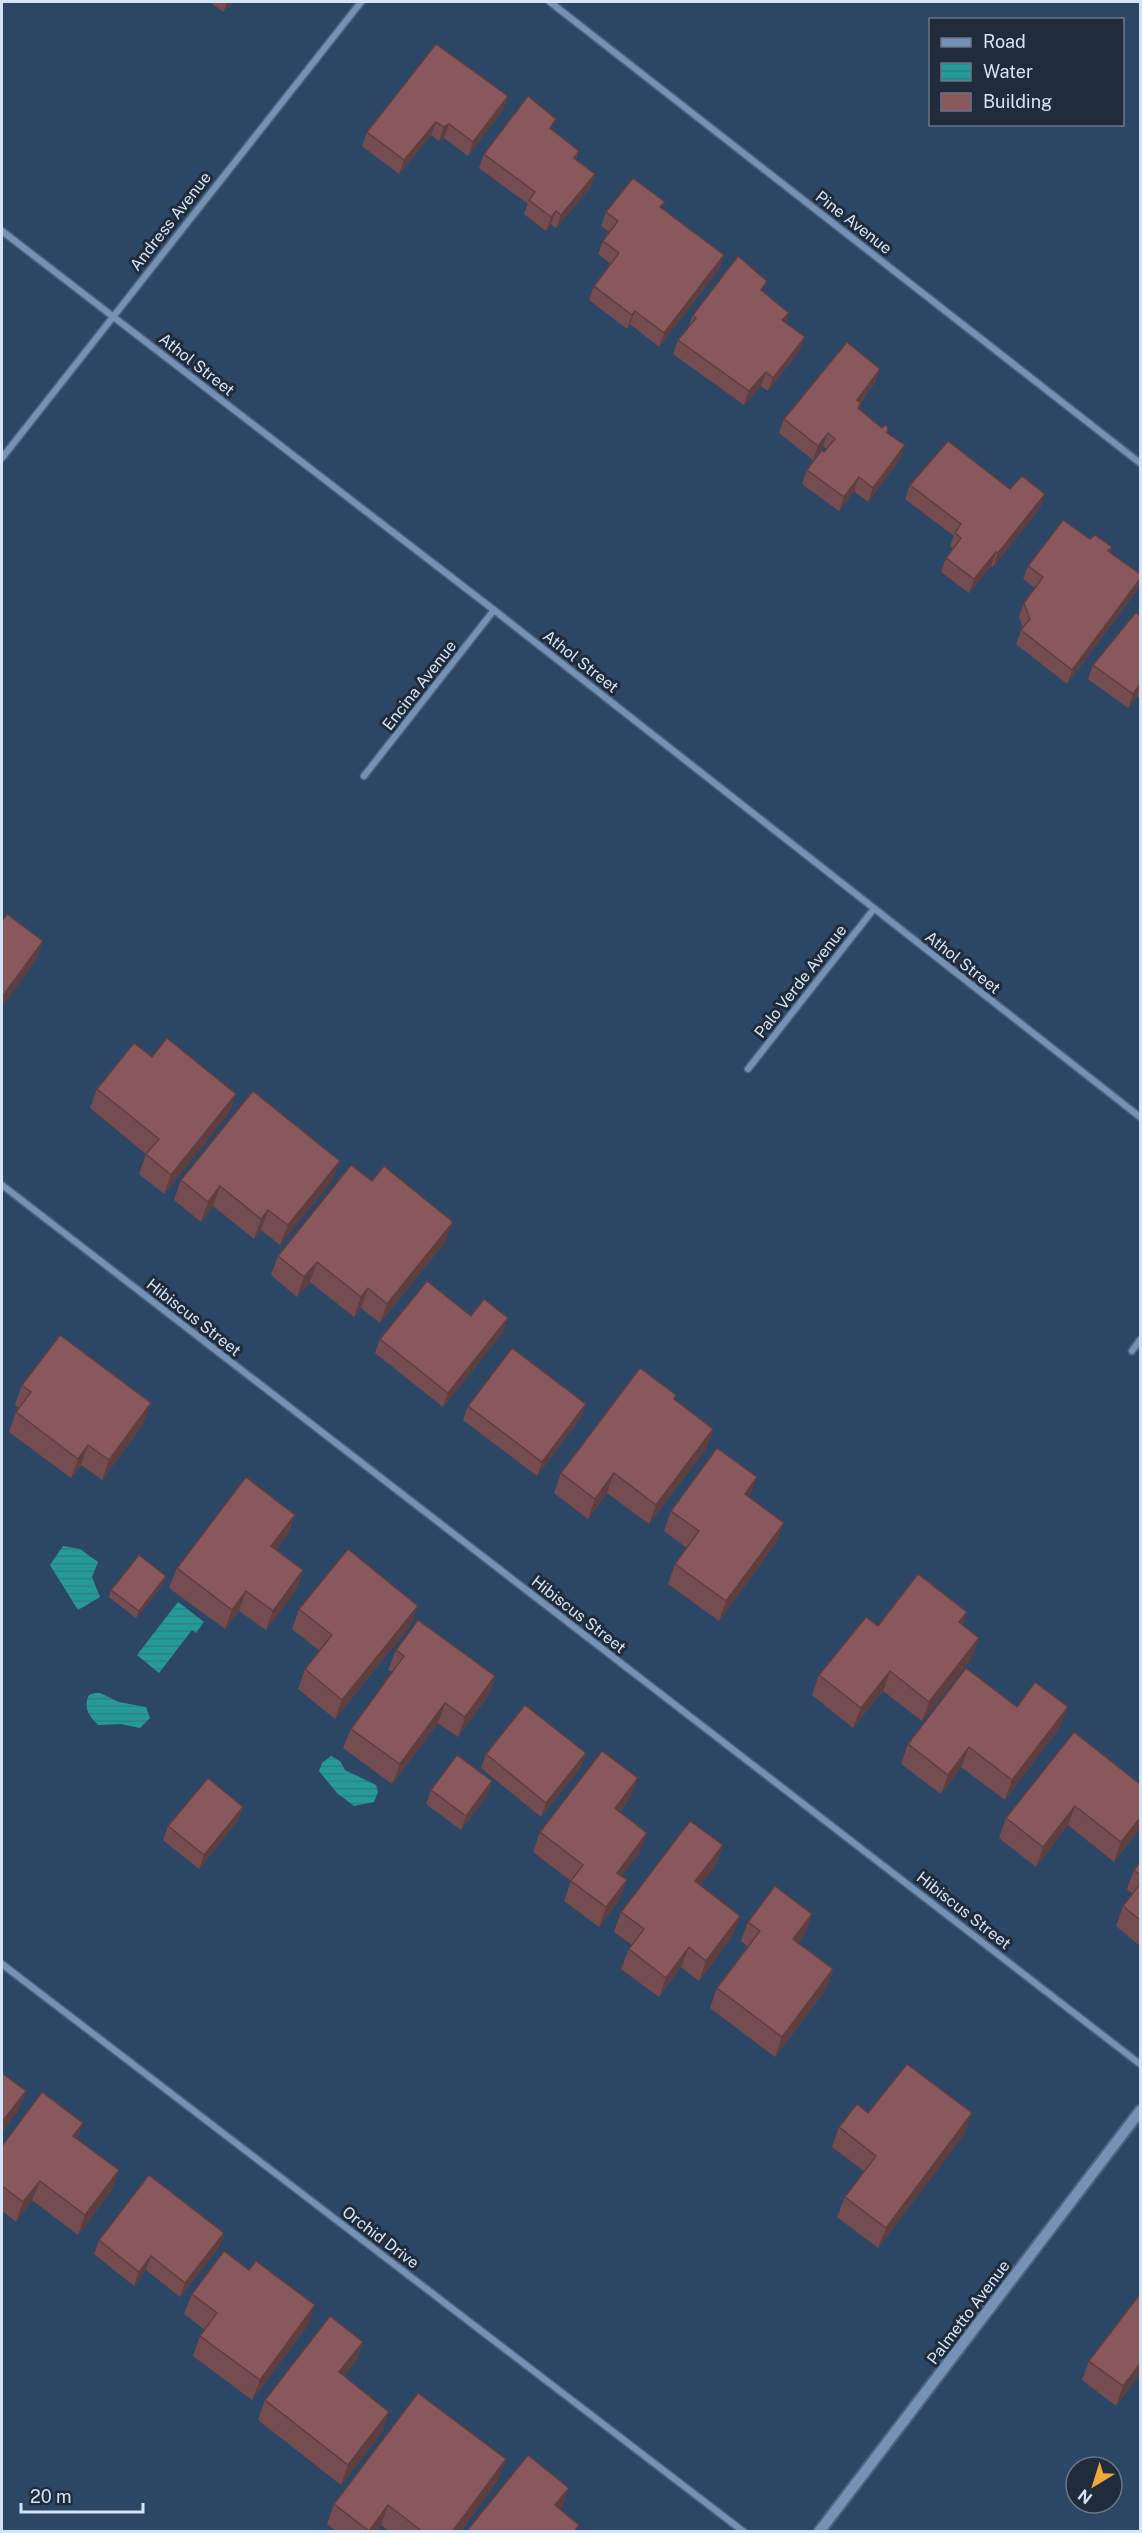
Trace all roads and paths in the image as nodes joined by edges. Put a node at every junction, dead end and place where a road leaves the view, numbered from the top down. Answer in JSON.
{"nodes":[{"id":1,"x":361,"y":2,"type":"edge"},
{"id":2,"x":550,"y":2,"type":"edge"},
{"id":3,"x":2,"y":231,"type":"edge"},
{"id":4,"x":112,"y":316,"type":"junction"},
{"id":5,"x":2,"y":458,"type":"edge"},
{"id":6,"x":1140,"y":463,"type":"edge"},
{"id":7,"x":494,"y":610,"type":"junction"},
{"id":8,"x":364,"y":776,"type":"dead end"},
{"id":9,"x":873,"y":910,"type":"junction"},
{"id":10,"x":748,"y":1069,"type":"dead end"},
{"id":11,"x":1140,"y":1117,"type":"edge"},
{"id":12,"x":2,"y":1185,"type":"edge"},
{"id":13,"x":1140,"y":1340,"type":"edge"},
{"id":14,"x":1132,"y":1352,"type":"dead end"},
{"id":15,"x":2,"y":1964,"type":"edge"},
{"id":16,"x":1140,"y":2064,"type":"edge"},
{"id":17,"x":1140,"y":2111,"type":"edge"},
{"id":18,"x":744,"y":2532,"type":"edge"},
{"id":19,"x":819,"y":2532,"type":"edge"}],
"edges":[{"from":1,"to":4,"type":"street","name":"Andress Avenue"},
{"from":2,"to":6,"type":"street","name":"Pine Avenue"},
{"from":3,"to":4,"type":"street","name":"Athol Street"},
{"from":4,"to":5,"type":"street","name":"Andress Avenue"},
{"from":4,"to":7,"type":"street","name":"Athol Street"},
{"from":7,"to":8,"type":"street","name":"Encina Avenue"},
{"from":7,"to":9,"type":"street","name":"Athol Street"},
{"from":9,"to":10,"type":"street","name":"Palo Verde Avenue"},
{"from":9,"to":11,"type":"street","name":"Athol Street"},
{"from":12,"to":16,"type":"street","name":"Hibiscus Street"},
{"from":13,"to":14,"type":"street"},
{"from":15,"to":18,"type":"street","name":"Orchid Drive"},
{"from":17,"to":19,"type":"street","name":"Palmetto Avenue"}]}
